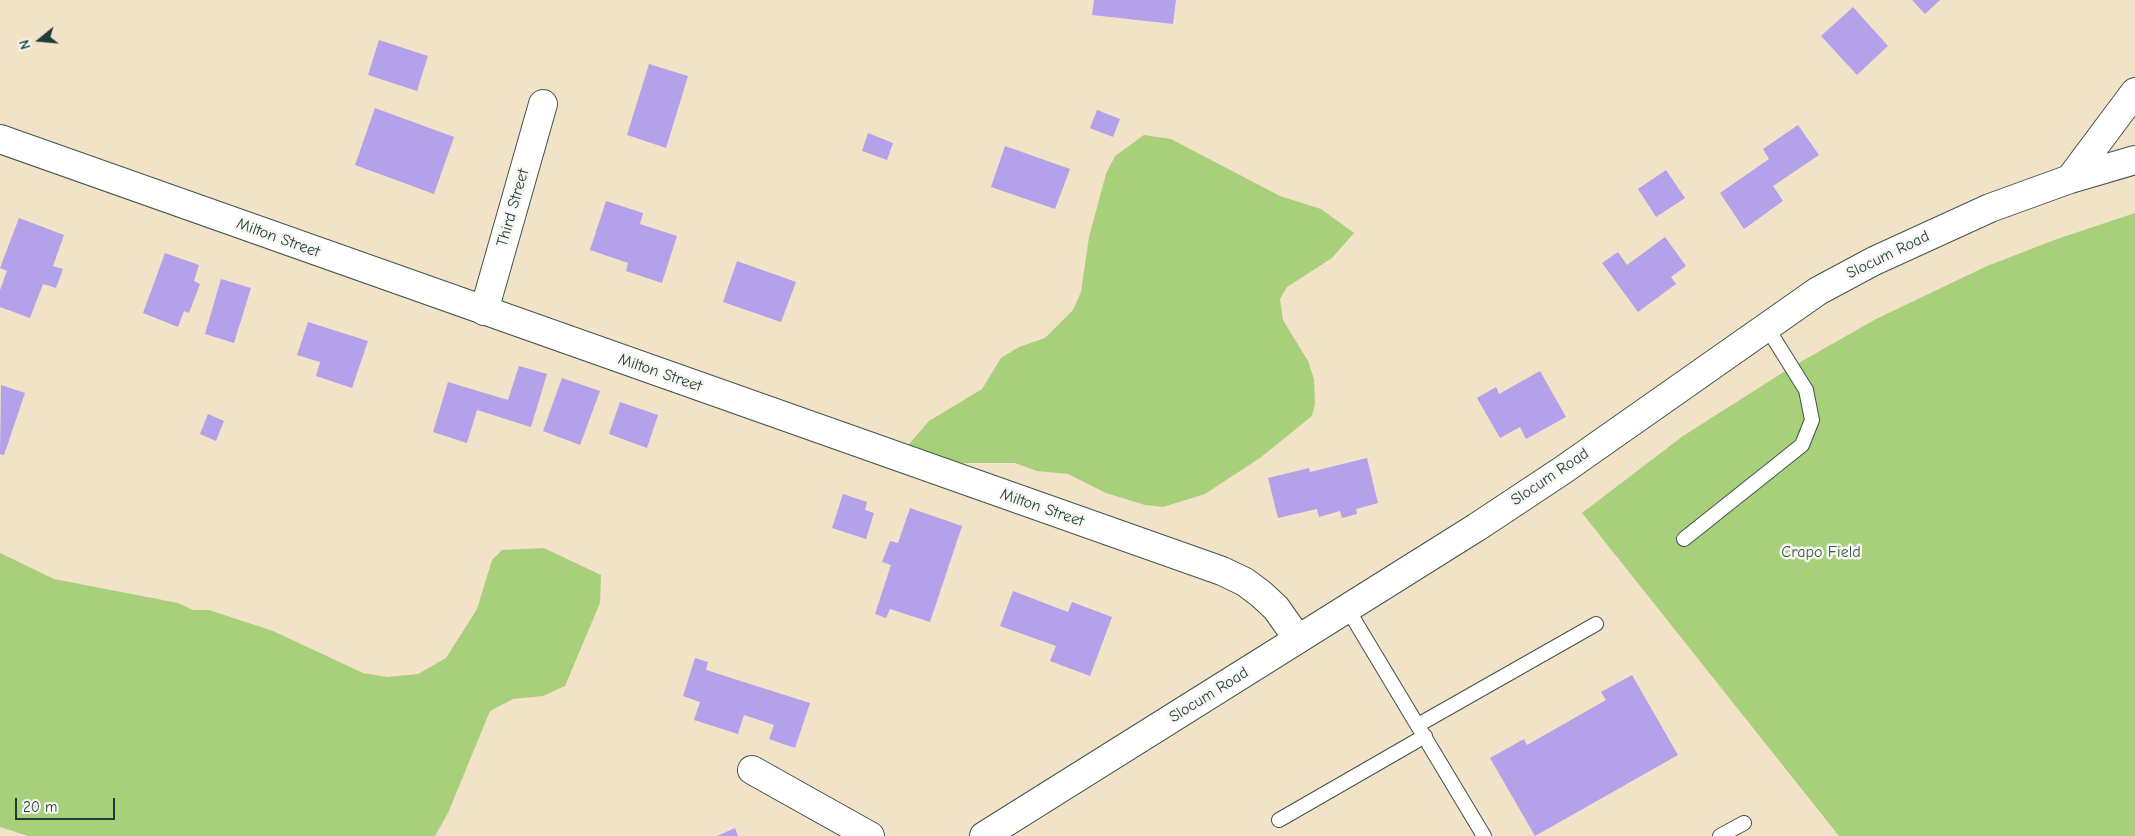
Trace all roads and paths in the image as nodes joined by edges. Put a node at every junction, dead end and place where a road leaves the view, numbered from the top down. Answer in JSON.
{"nodes":[{"id":1,"x":2135,"y":92,"type":"edge"},
{"id":2,"x":543,"y":104,"type":"dead end"},
{"id":3,"x":0,"y":139,"type":"edge"},
{"id":4,"x":2135,"y":160,"type":"edge"},
{"id":5,"x":2070,"y":179,"type":"junction"},
{"id":6,"x":484,"y":311,"type":"junction"},
{"id":7,"x":1766,"y":326,"type":"junction"},
{"id":8,"x":1684,"y":539,"type":"dead end"},
{"id":9,"x":1347,"y":608,"type":"junction"},
{"id":10,"x":1596,"y":624,"type":"dead end"},
{"id":11,"x":1298,"y":639,"type":"junction"},
{"id":12,"x":1421,"y":731,"type":"junction"},
{"id":13,"x":752,"y":770,"type":"dead end"},
{"id":14,"x":1279,"y":820,"type":"dead end"},
{"id":15,"x":1744,"y":823,"type":"dead end"},
{"id":16,"x":870,"y":836,"type":"edge"},
{"id":17,"x":984,"y":836,"type":"edge"},
{"id":18,"x":1484,"y":836,"type":"edge"},
{"id":19,"x":1720,"y":836,"type":"edge"}],
"edges":[{"from":1,"to":5,"type":"street"},
{"from":2,"to":6,"type":"street","name":"Third Street"},
{"from":3,"to":6,"type":"street","name":"Milton Street"},
{"from":4,"to":5,"type":"street","name":"Slocum Road"},
{"from":5,"to":7,"type":"street","name":"Slocum Road"},
{"from":6,"to":11,"type":"street","name":"Milton Street"},
{"from":7,"to":8,"type":"lane"},
{"from":7,"to":9,"type":"street","name":"Slocum Road"},
{"from":9,"to":11,"type":"street","name":"Slocum Road"},
{"from":9,"to":12,"type":"lane"},
{"from":10,"to":12,"type":"lane"},
{"from":11,"to":17,"type":"street","name":"Slocum Road"},
{"from":12,"to":14,"type":"lane"},
{"from":12,"to":18,"type":"lane"},
{"from":13,"to":16,"type":"street"},
{"from":15,"to":19,"type":"lane"}]}
